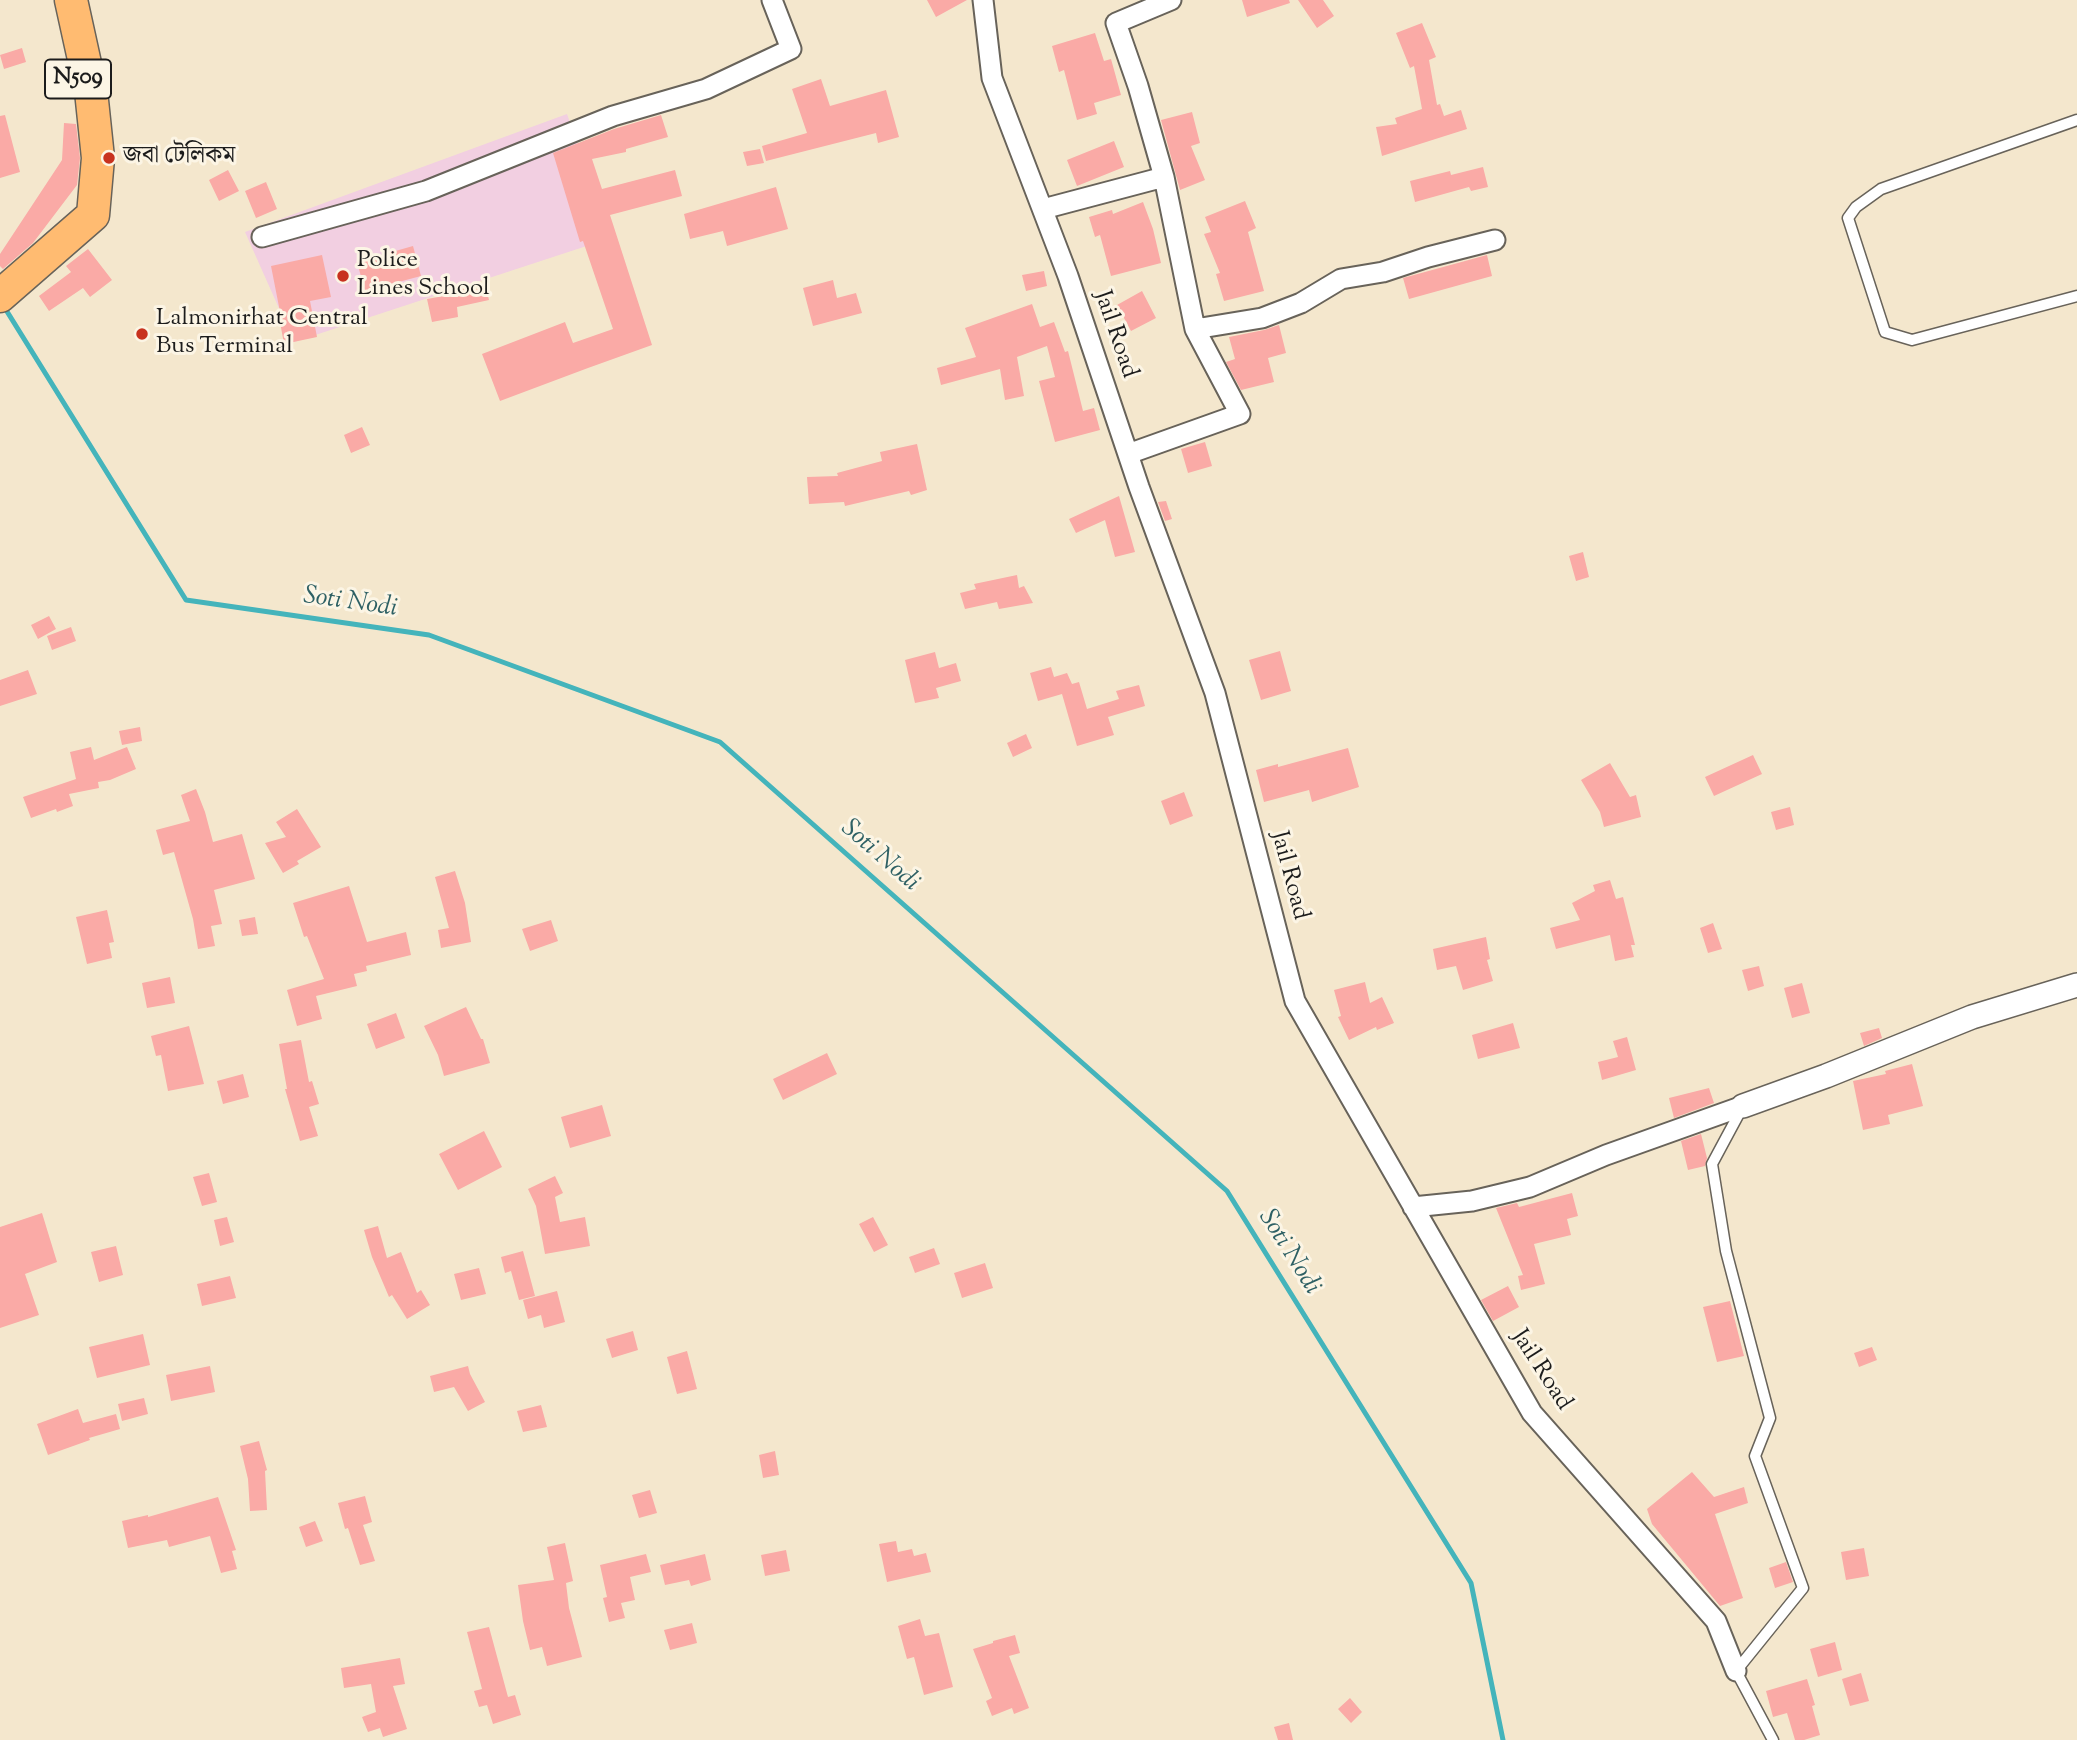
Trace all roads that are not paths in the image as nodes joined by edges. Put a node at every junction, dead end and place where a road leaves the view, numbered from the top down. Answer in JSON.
{"nodes":[{"id":1,"x":58,"y":0,"type":"edge"},
{"id":2,"x":71,"y":0,"type":"edge"},
{"id":3,"x":772,"y":0,"type":"edge"},
{"id":4,"x":983,"y":0,"type":"edge"},
{"id":5,"x":1171,"y":0,"type":"edge"},
{"id":6,"x":2077,"y":120,"type":"edge"},
{"id":7,"x":98,"y":158,"type":"junction"},
{"id":8,"x":1164,"y":177,"type":"junction"},
{"id":9,"x":1042,"y":209,"type":"junction"},
{"id":10,"x":262,"y":237,"type":"dead end"},
{"id":11,"x":1495,"y":240,"type":"dead end"},
{"id":12,"x":0,"y":296,"type":"edge"},
{"id":13,"x":2077,"y":296,"type":"edge"},
{"id":14,"x":1195,"y":330,"type":"junction"},
{"id":15,"x":1128,"y":454,"type":"junction"},
{"id":16,"x":2077,"y":985,"type":"edge"},
{"id":17,"x":1743,"y":1106,"type":"junction"},
{"id":18,"x":1413,"y":1208,"type":"junction"},
{"id":19,"x":1735,"y":1671,"type":"junction"},
{"id":20,"x":1773,"y":1740,"type":"edge"}],
"edges":[{"from":1,"to":7,"type":"highway","number":"N509"},
{"from":2,"to":7,"type":"highway","number":"N509"},
{"from":3,"to":10,"type":"street"},
{"from":4,"to":9,"type":"street","name":"Jail Road"},
{"from":5,"to":8,"type":"street"},
{"from":6,"to":13,"type":"lane"},
{"from":7,"to":12,"type":"highway","number":"N509"},
{"from":8,"to":9,"type":"street"},
{"from":8,"to":14,"type":"street"},
{"from":9,"to":15,"type":"street","name":"Jail Road"},
{"from":11,"to":14,"type":"street"},
{"from":14,"to":15,"type":"street"},
{"from":15,"to":18,"type":"street","name":"Jail Road"},
{"from":16,"to":17,"type":"street"},
{"from":17,"to":18,"type":"street"},
{"from":17,"to":19,"type":"lane"},
{"from":18,"to":19,"type":"street","name":"Jail Road"},
{"from":19,"to":20,"type":"lane"}]}
